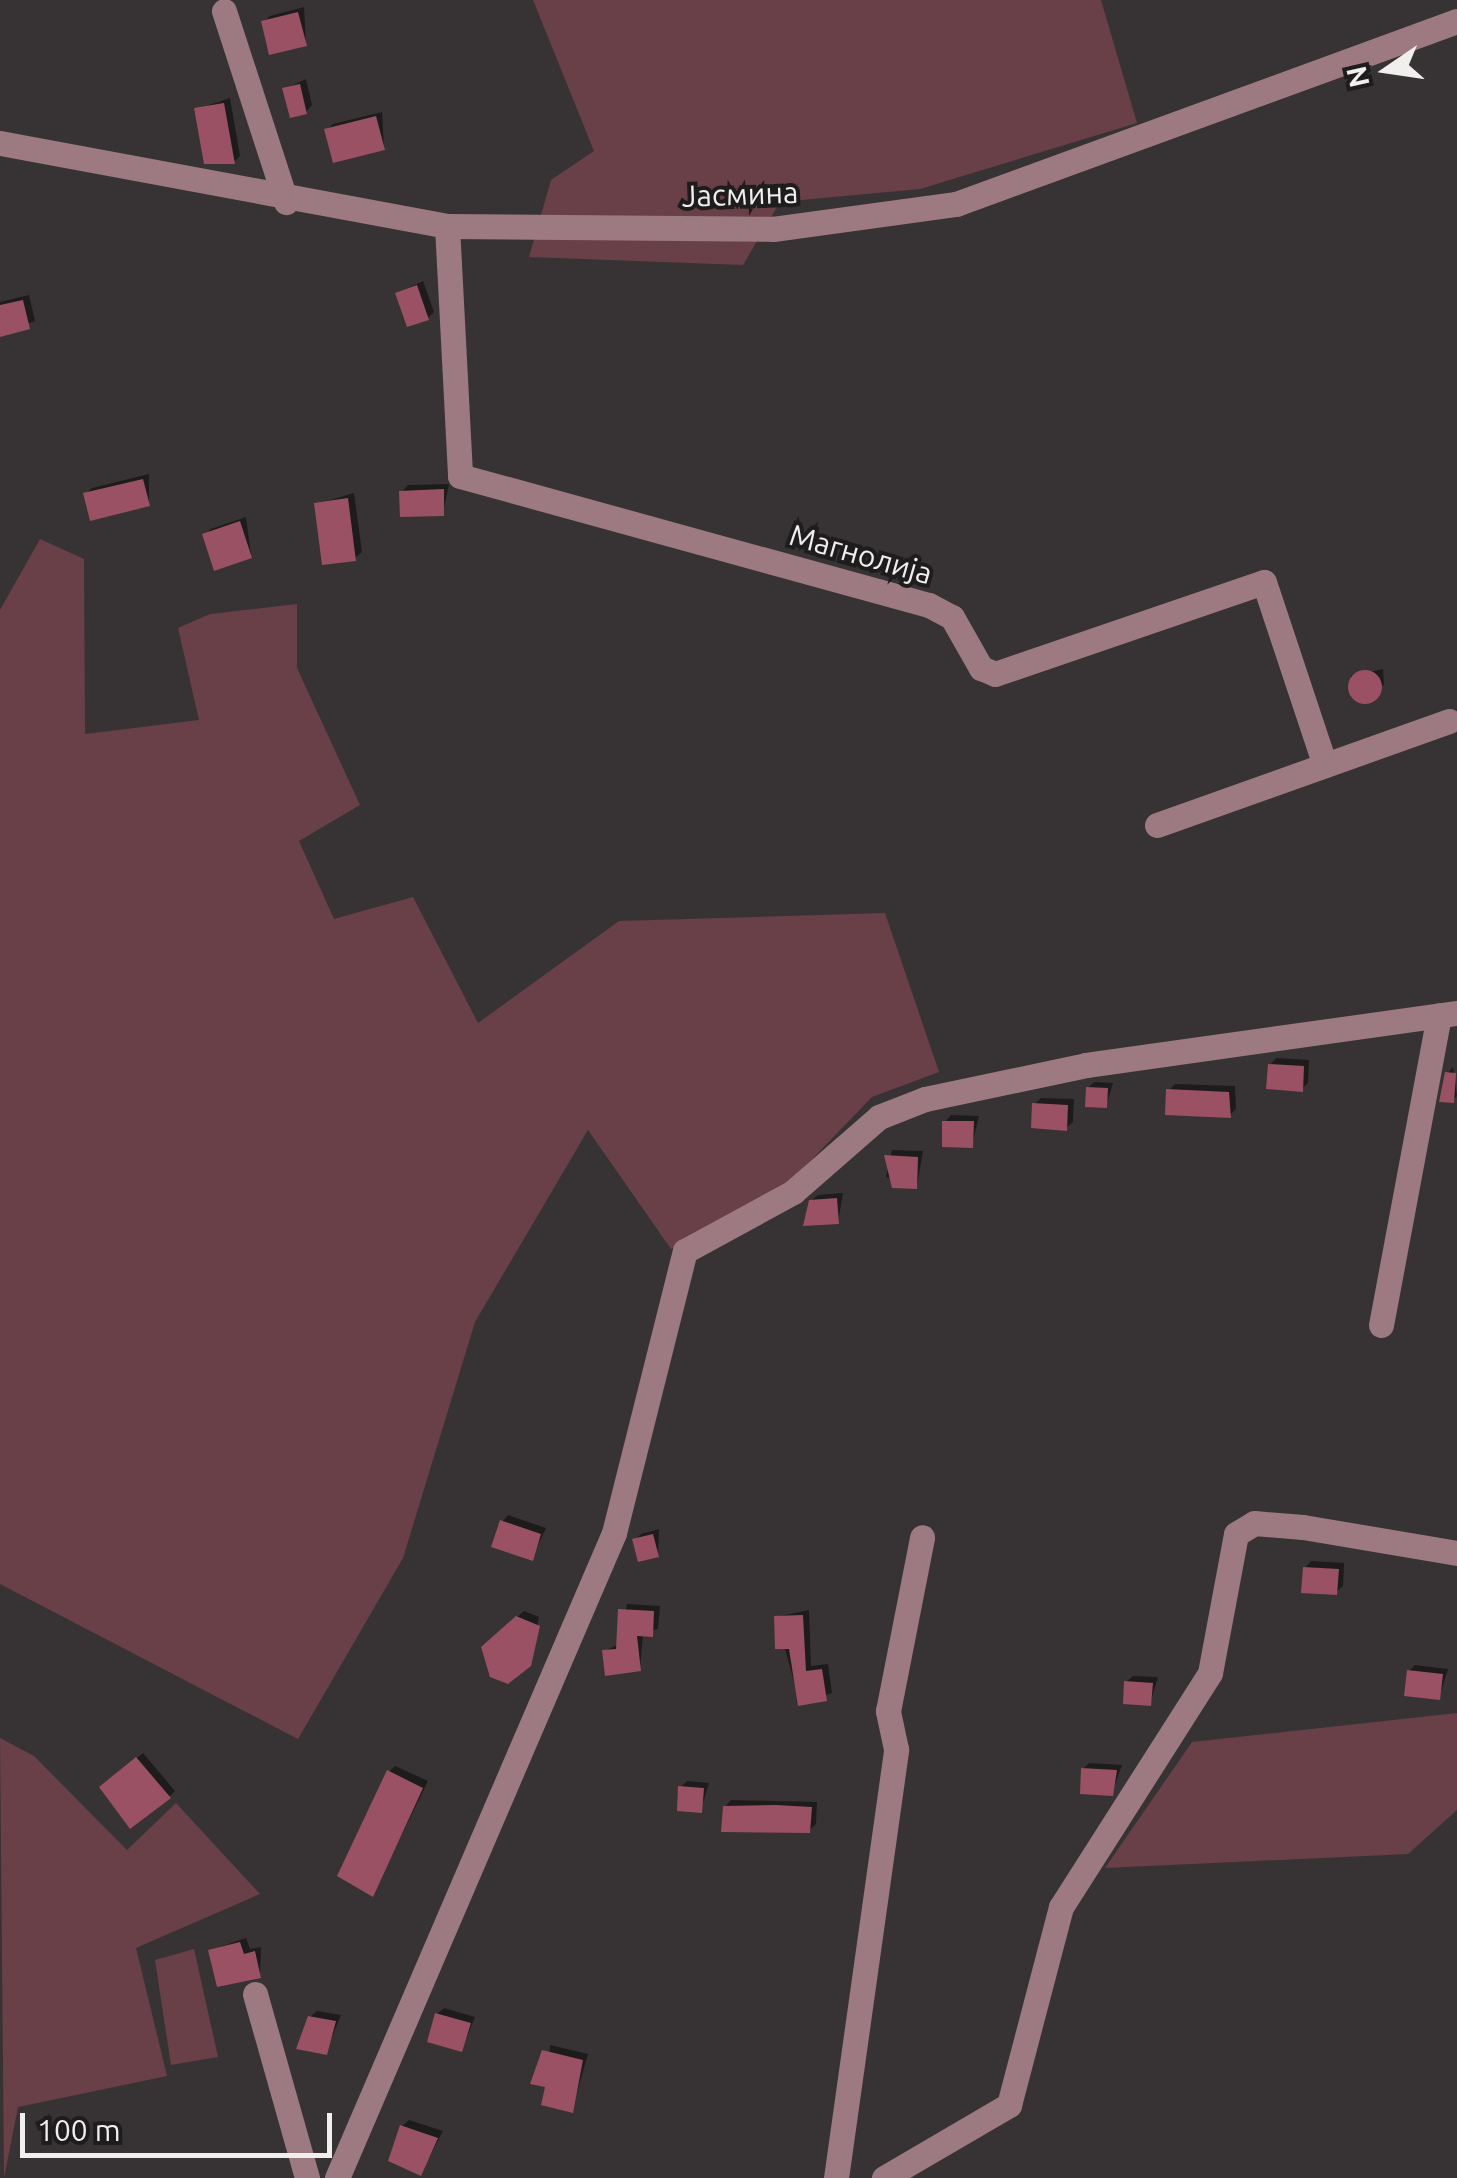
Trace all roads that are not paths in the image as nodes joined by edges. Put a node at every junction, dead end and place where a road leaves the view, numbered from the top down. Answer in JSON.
{"nodes":[{"id":1,"x":224,"y":11,"type":"dead end"},
{"id":2,"x":1457,"y":21,"type":"edge"},
{"id":3,"x":0,"y":143,"type":"edge"},
{"id":4,"x":286,"y":202,"type":"junction"},
{"id":5,"x":447,"y":226,"type":"junction"},
{"id":6,"x":1449,"y":721,"type":"dead end"},
{"id":7,"x":1324,"y":766,"type":"junction"},
{"id":8,"x":1157,"y":825,"type":"dead end"},
{"id":9,"x":1448,"y":1014,"type":"edge"},
{"id":10,"x":1380,"y":1325,"type":"dead end"},
{"id":11,"x":922,"y":1537,"type":"dead end"},
{"id":12,"x":1457,"y":1554,"type":"edge"},
{"id":13,"x":254,"y":1994,"type":"dead end"},
{"id":14,"x":307,"y":2178,"type":"edge"},
{"id":15,"x":338,"y":2178,"type":"edge"},
{"id":16,"x":836,"y":2178,"type":"edge"},
{"id":17,"x":884,"y":2178,"type":"edge"}],
"edges":[{"from":1,"to":4,"type":"street"},
{"from":2,"to":5,"type":"street","name":"Јасмина"},
{"from":3,"to":4,"type":"street","name":"Јасмина"},
{"from":4,"to":5,"type":"street","name":"Јасмина"},
{"from":5,"to":7,"type":"street","name":"Магнолија"},
{"from":6,"to":7,"type":"street"},
{"from":7,"to":8,"type":"street"},
{"from":9,"to":10,"type":"street"},
{"from":9,"to":15,"type":"street"},
{"from":11,"to":16,"type":"street"},
{"from":12,"to":17,"type":"street"},
{"from":13,"to":14,"type":"street"}]}
